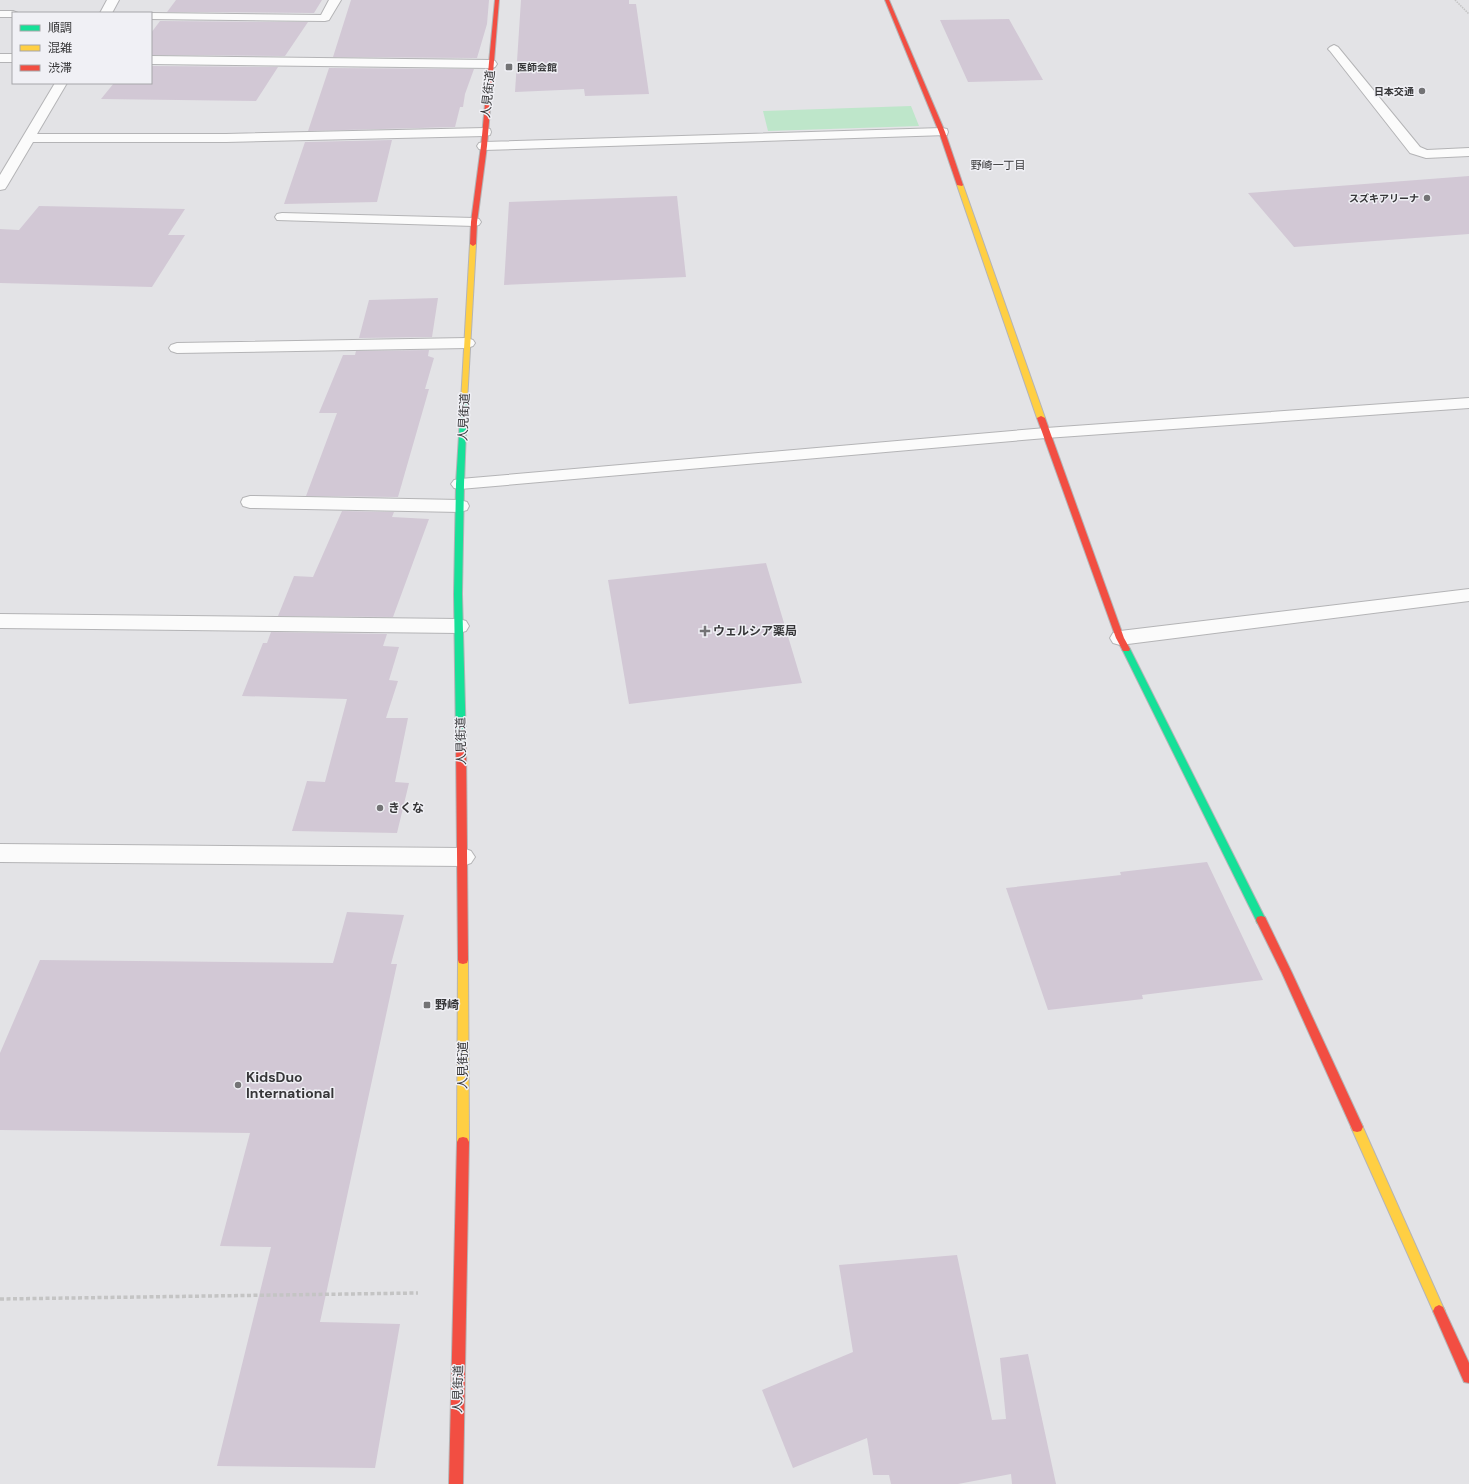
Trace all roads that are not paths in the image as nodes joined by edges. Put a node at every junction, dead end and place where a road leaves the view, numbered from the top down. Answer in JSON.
{"nodes":[{"id":1,"x":113,"y":0,"type":"edge"},
{"id":2,"x":335,"y":0,"type":"edge"},
{"id":3,"x":497,"y":0,"type":"edge"},
{"id":4,"x":887,"y":0,"type":"edge"},
{"id":5,"x":107,"y":12,"type":"edge"},
{"id":6,"x":0,"y":14,"type":"edge"},
{"id":7,"x":12,"y":14,"type":"edge"},
{"id":8,"x":152,"y":16,"type":"edge"},
{"id":9,"x":1334,"y":49,"type":"dead end"},
{"id":10,"x":0,"y":58,"type":"edge"},
{"id":11,"x":12,"y":58,"type":"edge"},
{"id":12,"x":152,"y":60,"type":"edge"},
{"id":13,"x":491,"y":64,"type":"junction"},
{"id":14,"x":60,"y":84,"type":"edge"},
{"id":15,"x":485,"y":132,"type":"junction"},
{"id":16,"x":942,"y":132,"type":"junction"},
{"id":17,"x":28,"y":138,"type":"junction"},
{"id":18,"x":484,"y":146,"type":"junction"},
{"id":19,"x":1469,"y":152,"type":"edge"},
{"id":20,"x":0,"y":186,"type":"edge"},
{"id":21,"x":282,"y":217,"type":"dead end"},
{"id":22,"x":474,"y":222,"type":"junction"},
{"id":23,"x":467,"y":343,"type":"junction"},
{"id":24,"x":177,"y":348,"type":"dead end"},
{"id":25,"x":1469,"y":403,"type":"edge"},
{"id":26,"x":1046,"y":433,"type":"junction"},
{"id":27,"x":460,"y":484,"type":"junction"},
{"id":28,"x":250,"y":502,"type":"dead end"},
{"id":29,"x":460,"y":506,"type":"junction"},
{"id":30,"x":1469,"y":596,"type":"edge"},
{"id":31,"x":0,"y":621,"type":"edge"},
{"id":32,"x":459,"y":626,"type":"junction"},
{"id":33,"x":1120,"y":638,"type":"junction"},
{"id":34,"x":0,"y":853,"type":"edge"},
{"id":35,"x":463,"y":857,"type":"junction"},
{"id":36,"x":1469,"y":1377,"type":"edge"},
{"id":37,"x":456,"y":1484,"type":"edge"}],
"edges":[{"from":1,"to":5,"type":"street"},
{"from":2,"to":8,"type":"street"},
{"from":3,"to":13,"type":"main road","name":"人見街道"},
{"from":4,"to":16,"type":"main road"},
{"from":6,"to":7,"type":"street"},
{"from":9,"to":19,"type":"street"},
{"from":10,"to":11,"type":"street"},
{"from":12,"to":13,"type":"street"},
{"from":13,"to":15,"type":"main road","name":"人見街道"},
{"from":14,"to":17,"type":"street"},
{"from":15,"to":17,"type":"street"},
{"from":15,"to":18,"type":"main road","name":"人見街道"},
{"from":16,"to":18,"type":"street"},
{"from":16,"to":26,"type":"main road"},
{"from":17,"to":20,"type":"street"},
{"from":18,"to":22,"type":"main road","name":"人見街道"},
{"from":21,"to":22,"type":"street"},
{"from":22,"to":23,"type":"main road","name":"人見街道"},
{"from":23,"to":24,"type":"street"},
{"from":23,"to":27,"type":"main road","name":"人見街道"},
{"from":25,"to":26,"type":"street"},
{"from":26,"to":27,"type":"street"},
{"from":26,"to":33,"type":"main road"},
{"from":27,"to":29,"type":"main road","name":"人見街道"},
{"from":28,"to":29,"type":"street"},
{"from":29,"to":32,"type":"main road","name":"人見街道"},
{"from":30,"to":33,"type":"street"},
{"from":31,"to":32,"type":"street"},
{"from":32,"to":35,"type":"main road","name":"人見街道"},
{"from":33,"to":36,"type":"main road"},
{"from":34,"to":35,"type":"street"},
{"from":35,"to":37,"type":"main road","name":"人見街道"}]}
